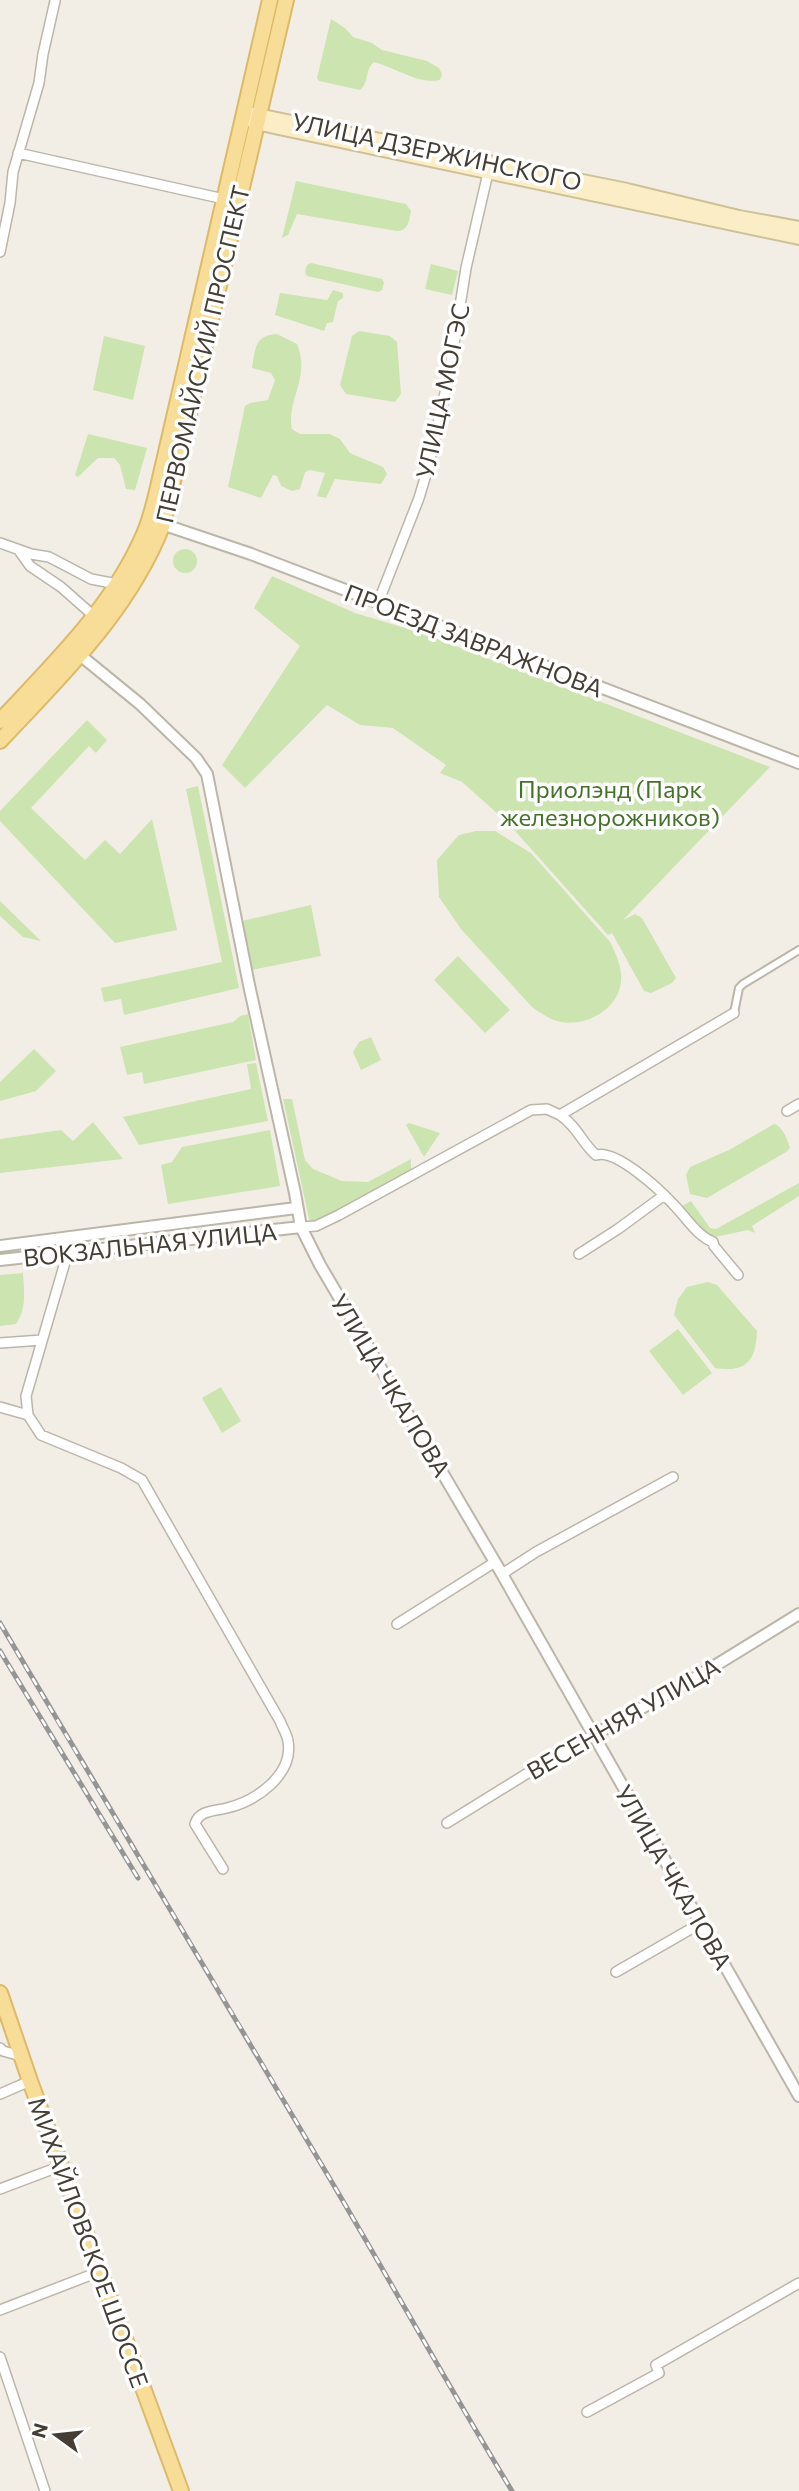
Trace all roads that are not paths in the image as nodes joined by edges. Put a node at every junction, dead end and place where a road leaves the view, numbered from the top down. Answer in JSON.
{"nodes":[{"id":1,"x":270,"y":0,"type":"edge"},
{"id":2,"x":286,"y":0,"type":"edge"},
{"id":3,"x":55,"y":1,"type":"edge"},
{"id":4,"x":250,"y":116,"type":"junction"},
{"id":5,"x":18,"y":153,"type":"junction"},
{"id":6,"x":488,"y":173,"type":"junction"},
{"id":7,"x":626,"y":196,"type":"junction"},
{"id":8,"x":224,"y":199,"type":"junction"},
{"id":9,"x":799,"y":228,"type":"edge"},
{"id":10,"x":799,"y":238,"type":"edge"},
{"id":11,"x":0,"y":252,"type":"edge"},
{"id":12,"x":156,"y":522,"type":"junction"},
{"id":13,"x":0,"y":543,"type":"edge"},
{"id":14,"x":19,"y":550,"type":"junction"},
{"id":15,"x":117,"y":584,"type":"junction"},
{"id":16,"x":378,"y":603,"type":"junction"},
{"id":17,"x":95,"y":617,"type":"junction"},
{"id":18,"x":80,"y":656,"type":"junction"},
{"id":19,"x":0,"y":721,"type":"edge"},
{"id":20,"x":0,"y":741,"type":"edge"},
{"id":21,"x":799,"y":763,"type":"edge"},
{"id":22,"x":799,"y":950,"type":"edge"},
{"id":23,"x":734,"y":1013,"type":"joint"},
{"id":24,"x":799,"y":1104,"type":"edge"},
{"id":25,"x":787,"y":1111,"type":"dead end"},
{"id":26,"x":560,"y":1115,"type":"junction"},
{"id":27,"x":663,"y":1196,"type":"junction"},
{"id":28,"x":296,"y":1208,"type":"junction"},
{"id":29,"x":301,"y":1227,"type":"junction"},
{"id":30,"x":68,"y":1237,"type":"junction"},
{"id":31,"x":0,"y":1246,"type":"edge"},
{"id":32,"x":68,"y":1252,"type":"junction"},
{"id":33,"x":579,"y":1255,"type":"dead end"},
{"id":34,"x":0,"y":1261,"type":"edge"},
{"id":35,"x":738,"y":1275,"type":"dead end"},
{"id":36,"x":42,"y":1340,"type":"junction"},
{"id":37,"x":0,"y":1343,"type":"edge"},
{"id":38,"x":0,"y":1407,"type":"edge"},
{"id":39,"x":28,"y":1415,"type":"junction"},
{"id":40,"x":673,"y":1477,"type":"dead end"},
{"id":41,"x":495,"y":1562,"type":"junction"},
{"id":42,"x":502,"y":1574,"type":"junction"},
{"id":43,"x":799,"y":1614,"type":"edge"},
{"id":44,"x":397,"y":1624,"type":"dead end"},
{"id":45,"x":594,"y":1735,"type":"junction"},
{"id":46,"x":447,"y":1823,"type":"dead end"},
{"id":47,"x":223,"y":1869,"type":"dead end"},
{"id":48,"x":701,"y":1923,"type":"junction"},
{"id":49,"x":616,"y":1972,"type":"dead end"},
{"id":50,"x":0,"y":1993,"type":"edge"},
{"id":51,"x":0,"y":2048,"type":"edge"},
{"id":52,"x":21,"y":2056,"type":"junction"},
{"id":53,"x":30,"y":2081,"type":"junction"},
{"id":54,"x":0,"y":2094,"type":"edge"},
{"id":55,"x":799,"y":2096,"type":"edge"},
{"id":56,"x":61,"y":2166,"type":"junction"},
{"id":57,"x":0,"y":2189,"type":"edge"},
{"id":58,"x":101,"y":2271,"type":"junction"},
{"id":59,"x":799,"y":2283,"type":"edge"},
{"id":60,"x":0,"y":2310,"type":"edge"},
{"id":61,"x":0,"y":2357,"type":"edge"},
{"id":62,"x":587,"y":2412,"type":"dead end"},
{"id":63,"x":46,"y":2491,"type":"edge"},
{"id":64,"x":181,"y":2491,"type":"edge"}],
"edges":[{"from":1,"to":4,"type":"main road","name":"ПЕРВОМАЙСКИЙ ПРОСПЕКТ"},
{"from":2,"to":4,"type":"main road","name":"ПЕРВОМАЙСКИЙ ПРОСПЕКТ"},
{"from":3,"to":5,"type":"street"},
{"from":4,"to":6,"type":"main road","name":"УЛИЦА ДЗЕРЖИНСКОГО"},
{"from":4,"to":7,"type":"main road","name":"УЛИЦА ДЗЕРЖИНСКОГО"},
{"from":4,"to":8,"type":"main road","name":"ПЕРВОМАЙСКИЙ ПРОСПЕКТ"},
{"from":4,"to":12,"type":"main road","name":"ПЕРВОМАЙСКИЙ ПРОСПЕКТ"},
{"from":5,"to":8,"type":"street"},
{"from":5,"to":11,"type":"street"},
{"from":6,"to":7,"type":"main road","name":"УЛИЦА ДЗЕРЖИНСКОГО"},
{"from":6,"to":16,"type":"street","name":"УЛИЦА МОГЭС"},
{"from":7,"to":9,"type":"main road","name":"УЛИЦА ДЗЕРЖИНСКОГО"},
{"from":7,"to":10,"type":"main road","name":"УЛИЦА ДЗЕРЖИНСКОГО"},
{"from":8,"to":12,"type":"main road","name":"ПЕРВОМАЙСКИЙ ПРОСПЕКТ"},
{"from":12,"to":15,"type":"main road","name":"ПЕРВОМАЙСКИЙ ПРОСПЕКТ"},
{"from":12,"to":16,"type":"street","name":"ПРОЕЗД ЗАВРАЖНОВА"},
{"from":12,"to":18,"type":"main road","name":"ПЕРВОМАЙСКИЙ ПРОСПЕКТ"},
{"from":13,"to":14,"type":"street"},
{"from":14,"to":15,"type":"street"},
{"from":14,"to":17,"type":"street"},
{"from":15,"to":17,"type":"main road","name":"ПЕРВОМАЙСКИЙ ПРОСПЕКТ"},
{"from":16,"to":21,"type":"street","name":"ПРОЕЗД ЗАВРАЖНОВА"},
{"from":17,"to":19,"type":"main road","name":"ПЕРВОМАЙСКИЙ ПРОСПЕКТ"},
{"from":18,"to":20,"type":"main road","name":"ПЕРВОМАЙСКИЙ ПРОСПЕКТ"},
{"from":18,"to":28,"type":"street","name":"УЛИЦА ЧКАЛОВА"},
{"from":22,"to":23,"type":"street"},
{"from":23,"to":26,"type":"street"},
{"from":24,"to":25,"type":"street"},
{"from":26,"to":27,"type":"street"},
{"from":26,"to":29,"type":"street"},
{"from":27,"to":33,"type":"street"},
{"from":27,"to":35,"type":"street"},
{"from":28,"to":29,"type":"street","name":"УЛИЦА ЧКАЛОВА"},
{"from":28,"to":30,"type":"street","name":"ВОКЗАЛЬНАЯ УЛИЦА"},
{"from":29,"to":32,"type":"street","name":"ВОКЗАЛЬНАЯ УЛИЦА"},
{"from":29,"to":41,"type":"street","name":"УЛИЦА ЧКАЛОВА"},
{"from":30,"to":31,"type":"street","name":"ВОКЗАЛЬНАЯ УЛИЦА"},
{"from":30,"to":32,"type":"street"},
{"from":32,"to":34,"type":"street","name":"ВОКЗАЛЬНАЯ УЛИЦА"},
{"from":32,"to":36,"type":"street"},
{"from":36,"to":37,"type":"street"},
{"from":36,"to":39,"type":"street"},
{"from":38,"to":39,"type":"street"},
{"from":39,"to":47,"type":"street"},
{"from":40,"to":42,"type":"street"},
{"from":41,"to":42,"type":"street","name":"УЛИЦА ЧКАЛОВА"},
{"from":41,"to":44,"type":"street"},
{"from":42,"to":45,"type":"street","name":"УЛИЦА ЧКАЛОВА"},
{"from":43,"to":45,"type":"street","name":"ВЕСЕННЯЯ УЛИЦА"},
{"from":45,"to":46,"type":"street","name":"ВЕСЕННЯЯ УЛИЦА"},
{"from":45,"to":48,"type":"street","name":"УЛИЦА ЧКАЛОВА"},
{"from":48,"to":49,"type":"street"},
{"from":48,"to":55,"type":"street","name":"УЛИЦА ЧКАЛОВА"},
{"from":50,"to":52,"type":"main road","name":"МИХАЙЛОВСКОЕ ШОССЕ"},
{"from":51,"to":52,"type":"street"},
{"from":52,"to":53,"type":"main road","name":"МИХАЙЛОВСКОЕ ШОССЕ"},
{"from":53,"to":54,"type":"street"},
{"from":53,"to":56,"type":"main road","name":"МИХАЙЛОВСКОЕ ШОССЕ"},
{"from":56,"to":57,"type":"street"},
{"from":56,"to":58,"type":"main road","name":"МИХАЙЛОВСКОЕ ШОССЕ"},
{"from":58,"to":60,"type":"street"},
{"from":58,"to":64,"type":"main road","name":"МИХАЙЛОВСКОЕ ШОССЕ"},
{"from":59,"to":62,"type":"street"},
{"from":61,"to":63,"type":"street"}]}
